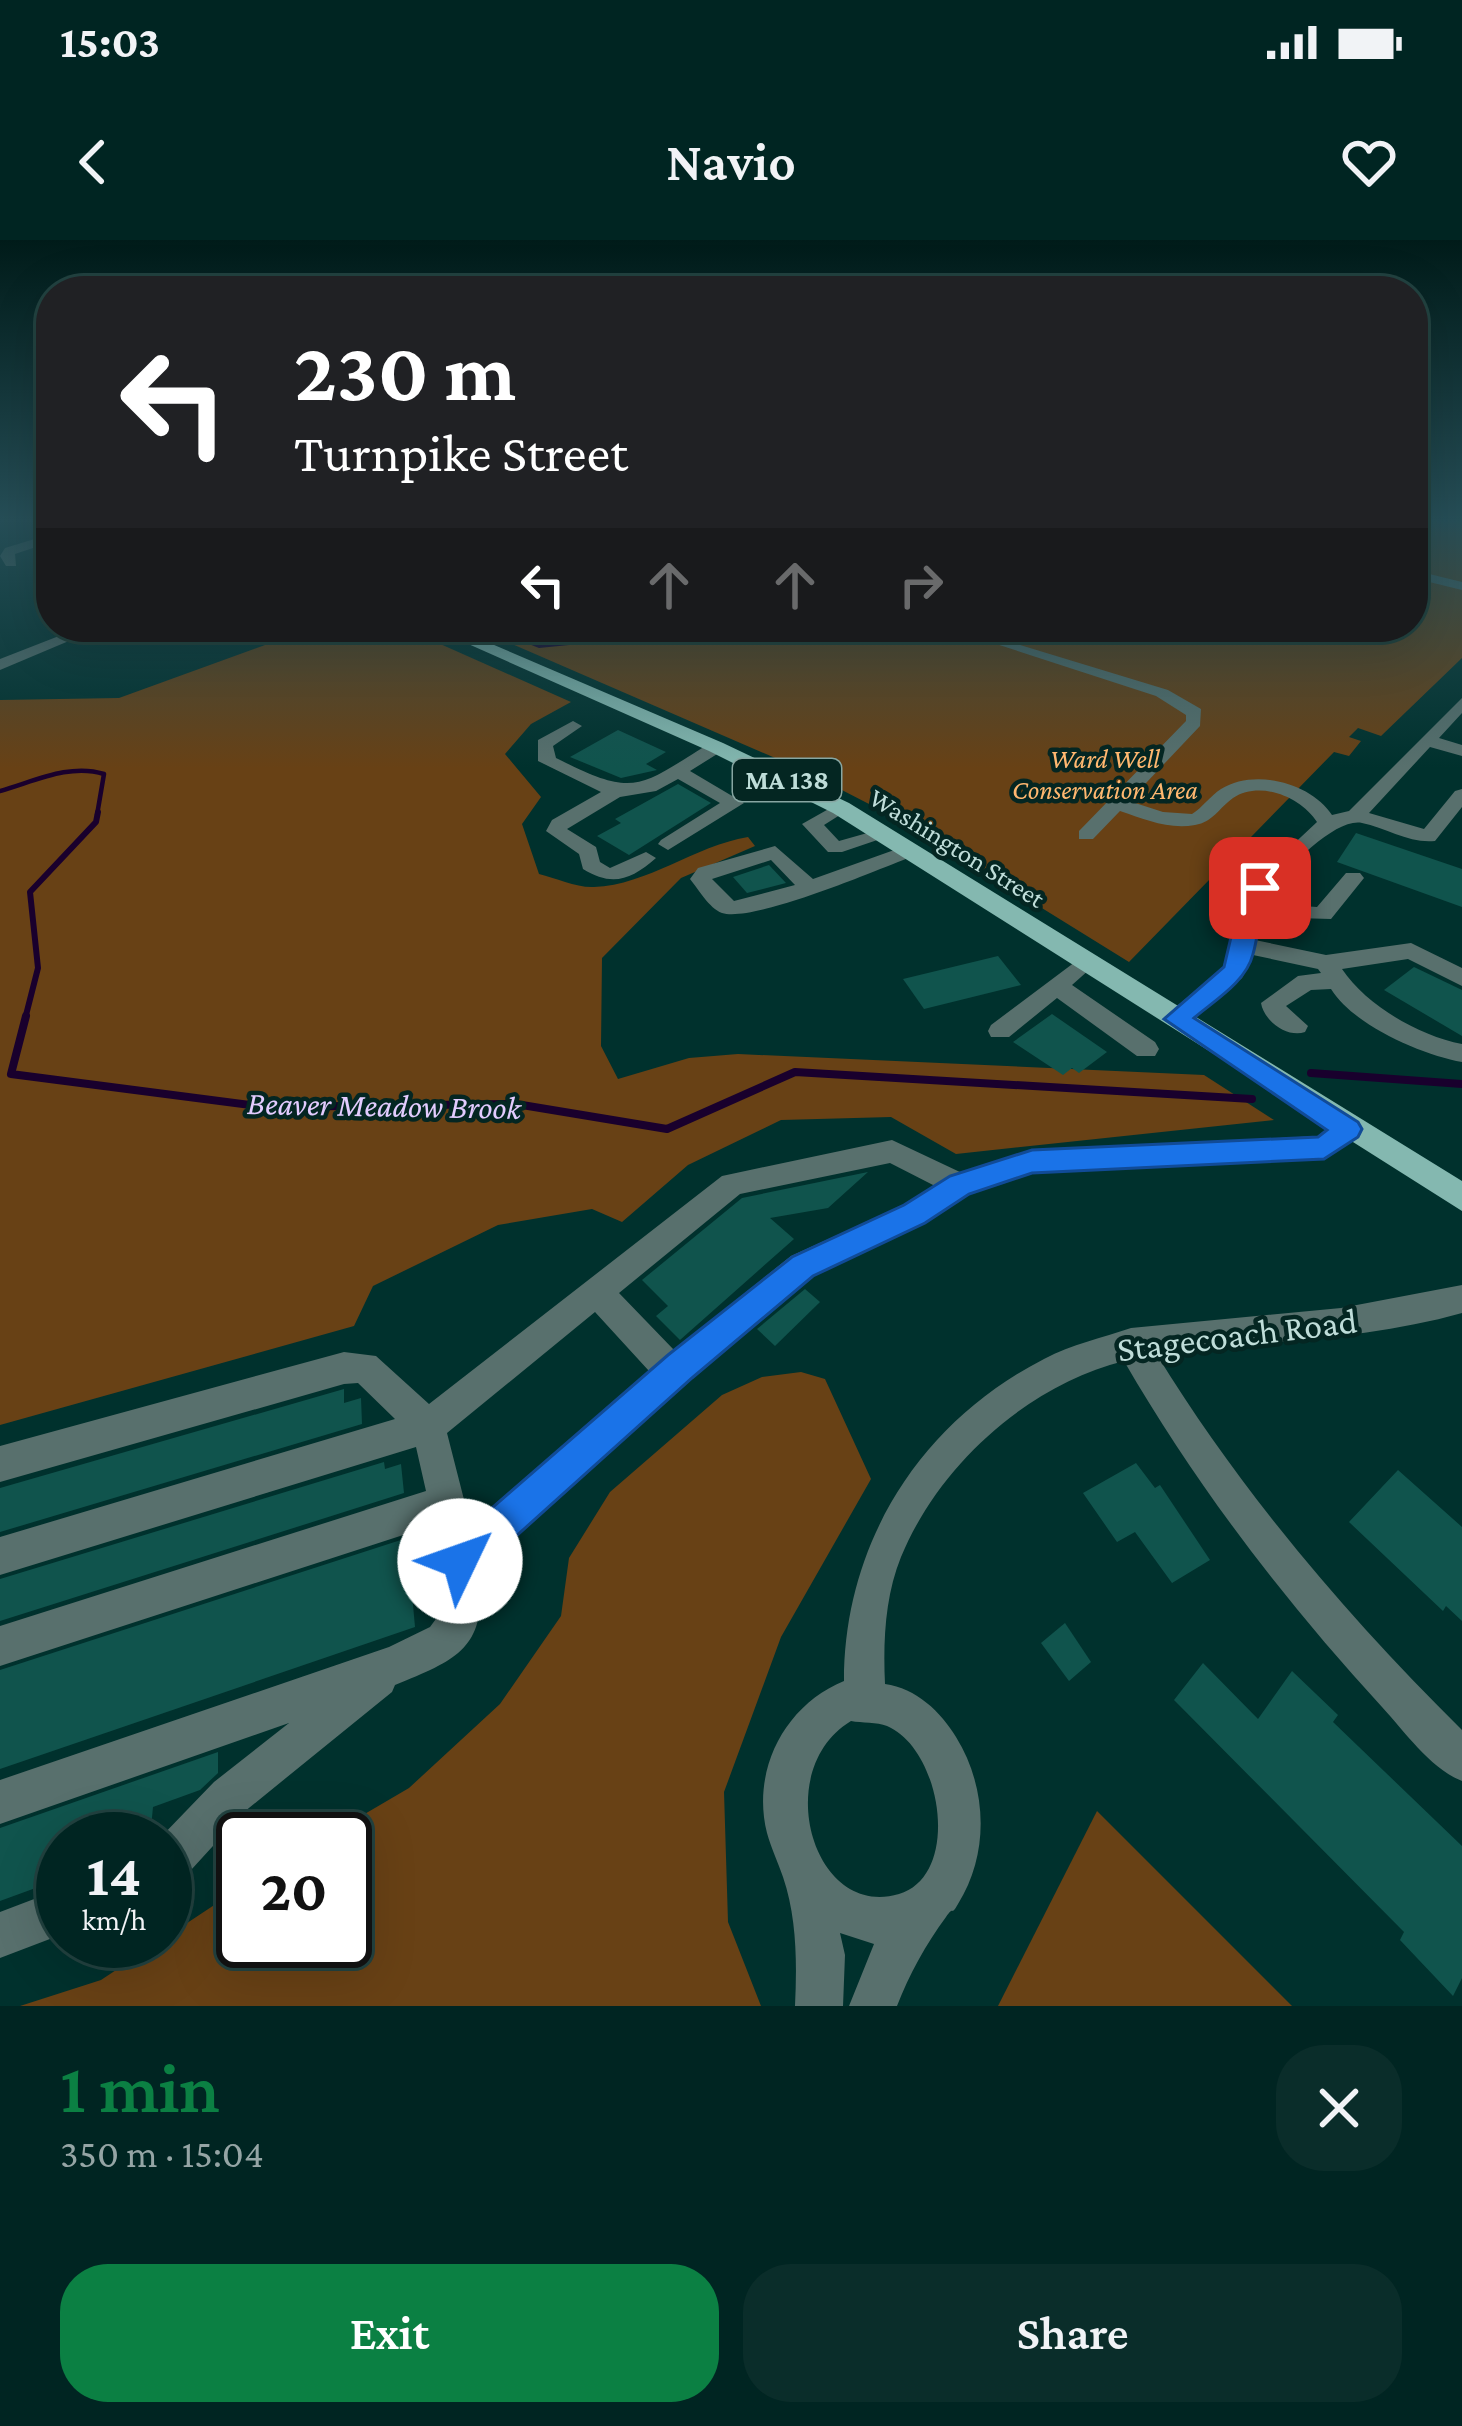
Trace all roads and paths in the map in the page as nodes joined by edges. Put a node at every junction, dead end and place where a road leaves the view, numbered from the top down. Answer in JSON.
{"nodes":[{"id":1,"x":58,"y":642,"type":"edge"},
{"id":2,"x":473,"y":642,"type":"edge"},
{"id":3,"x":1006,"y":642,"type":"edge"},
{"id":4,"x":0,"y":665,"type":"edge"},
{"id":5,"x":1462,"y":703,"type":"edge"},
{"id":6,"x":573,"y":726,"type":"dead end"},
{"id":7,"x":1427,"y":740,"type":"junction"},
{"id":8,"x":716,"y":747,"type":"junction"},
{"id":9,"x":1462,"y":751,"type":"edge"},
{"id":10,"x":677,"y":771,"type":"junction"},
{"id":11,"x":613,"y":793,"type":"junction"},
{"id":12,"x":1462,"y":796,"type":"edge"},
{"id":13,"x":1116,"y":803,"type":"junction"},
{"id":14,"x":841,"y":808,"type":"junction"},
{"id":15,"x":1356,"y":815,"type":"junction"},
{"id":16,"x":1328,"y":823,"type":"junction"},
{"id":17,"x":885,"y":834,"type":"junction"},
{"id":18,"x":1086,"y":836,"type":"dead end"},
{"id":19,"x":668,"y":844,"type":"dead end"},
{"id":20,"x":612,"y":849,"type":"dead end"},
{"id":21,"x":911,"y":850,"type":"junction"},
{"id":22,"x":646,"y":858,"type":"dead end"},
{"id":23,"x":590,"y":863,"type":"junction"},
{"id":24,"x":1353,"y":878,"type":"dead end"},
{"id":25,"x":809,"y":887,"type":"dead end"},
{"id":26,"x":1249,"y":909,"type":"junction"},
{"id":27,"x":1243,"y":945,"type":"junction"},
{"id":28,"x":1087,"y":961,"type":"junction"},
{"id":29,"x":1331,"y":972,"type":"junction"},
{"id":30,"x":1462,"y":978,"type":"edge"},
{"id":31,"x":1056,"y":986,"type":"junction"},
{"id":32,"x":1177,"y":1019,"type":"junction"},
{"id":33,"x":1297,"y":1026,"type":"dead end"},
{"id":34,"x":1000,"y":1031,"type":"dead end"},
{"id":35,"x":1146,"y":1049,"type":"dead end"},
{"id":36,"x":1462,"y":1053,"type":"edge"},
{"id":37,"x":1348,"y":1129,"type":"junction"},
{"id":38,"x":960,"y":1185,"type":"junction"},
{"id":39,"x":1462,"y":1198,"type":"edge"},
{"id":40,"x":598,"y":1293,"type":"junction"},
{"id":41,"x":1462,"y":1299,"type":"edge"},
{"id":42,"x":1131,"y":1343,"type":"junction"},
{"id":43,"x":673,"y":1372,"type":"junction"},
{"id":44,"x":428,"y":1426,"type":"junction"},
{"id":45,"x":0,"y":1464,"type":"edge"},
{"id":46,"x":447,"y":1503,"type":"junction"},
{"id":47,"x":0,"y":1556,"type":"edge"},
{"id":48,"x":460,"y":1561,"type":"junction"},
{"id":49,"x":0,"y":1646,"type":"edge"},
{"id":50,"x":396,"y":1665,"type":"junction"},
{"id":51,"x":865,"y":1698,"type":"junction"},
{"id":52,"x":1462,"y":1760,"type":"edge"},
{"id":53,"x":0,"y":1802,"type":"edge"},
{"id":54,"x":192,"y":1836,"type":"edge"},
{"id":55,"x":805,"y":1872,"type":"junction"},
{"id":56,"x":935,"y":1896,"type":"junction"},
{"id":57,"x":36,"y":1921,"type":"edge"},
{"id":58,"x":0,"y":1935,"type":"edge"},
{"id":59,"x":819,"y":2006,"type":"edge"},
{"id":60,"x":873,"y":2006,"type":"edge"}],
"edges":[{"from":1,"to":4,"type":"street"},
{"from":2,"to":8,"type":"main road","name":"Washington Street","number":"MA 138"},
{"from":3,"to":13,"type":"street"},
{"from":5,"to":7,"type":"street"},
{"from":6,"to":11,"type":"street"},
{"from":7,"to":9,"type":"street"},
{"from":7,"to":15,"type":"street"},
{"from":8,"to":10,"type":"street"},
{"from":8,"to":14,"type":"main road","name":"Washington Street","number":"MA 138"},
{"from":10,"to":11,"type":"street"},
{"from":10,"to":19,"type":"street"},
{"from":11,"to":23,"type":"street"},
{"from":12,"to":15,"type":"street"},
{"from":13,"to":16,"type":"street"},
{"from":13,"to":18,"type":"street"},
{"from":14,"to":17,"type":"main road","name":"Washington Street","number":"MA 138"},
{"from":14,"to":17,"type":"street"},
{"from":15,"to":16,"type":"street"},
{"from":16,"to":26,"type":"street"},
{"from":17,"to":21,"type":"main road","name":"Washington Street","number":"MA 138"},
{"from":20,"to":23,"type":"street"},
{"from":21,"to":25,"type":"street"},
{"from":21,"to":28,"type":"main road","name":"Washington Street","number":"MA 138"},
{"from":22,"to":23,"type":"street"},
{"from":24,"to":26,"type":"street"},
{"from":26,"to":27,"type":"street"},
{"from":27,"to":29,"type":"street"},
{"from":27,"to":32,"type":"street"},
{"from":28,"to":31,"type":"street"},
{"from":28,"to":32,"type":"main road","name":"Washington Street","number":"MA 138"},
{"from":29,"to":30,"type":"street"},
{"from":29,"to":33,"type":"street"},
{"from":29,"to":36,"type":"street"},
{"from":31,"to":34,"type":"street"},
{"from":31,"to":35,"type":"street"},
{"from":32,"to":37,"type":"main road","number":"MA 138"},
{"from":37,"to":38,"type":"street"},
{"from":37,"to":39,"type":"main road","number":"MA 138"},
{"from":38,"to":40,"type":"street"},
{"from":38,"to":43,"type":"street"},
{"from":40,"to":43,"type":"street"},
{"from":40,"to":44,"type":"street"},
{"from":41,"to":42,"type":"street","name":"Stagecoach Road"},
{"from":42,"to":51,"type":"street","name":"Stagecoach Road"},
{"from":42,"to":52,"type":"street"},
{"from":43,"to":48,"type":"street"},
{"from":44,"to":45,"type":"street"},
{"from":44,"to":46,"type":"street"},
{"from":44,"to":47,"type":"street"},
{"from":46,"to":48,"type":"street"},
{"from":46,"to":49,"type":"street"},
{"from":48,"to":50,"type":"street"},
{"from":50,"to":53,"type":"street"},
{"from":50,"to":54,"type":"street"},
{"from":51,"to":55,"type":"street"},
{"from":51,"to":56,"type":"street"},
{"from":55,"to":56,"type":"street"},
{"from":55,"to":59,"type":"street"},
{"from":56,"to":60,"type":"street"},
{"from":57,"to":58,"type":"street"}]}
